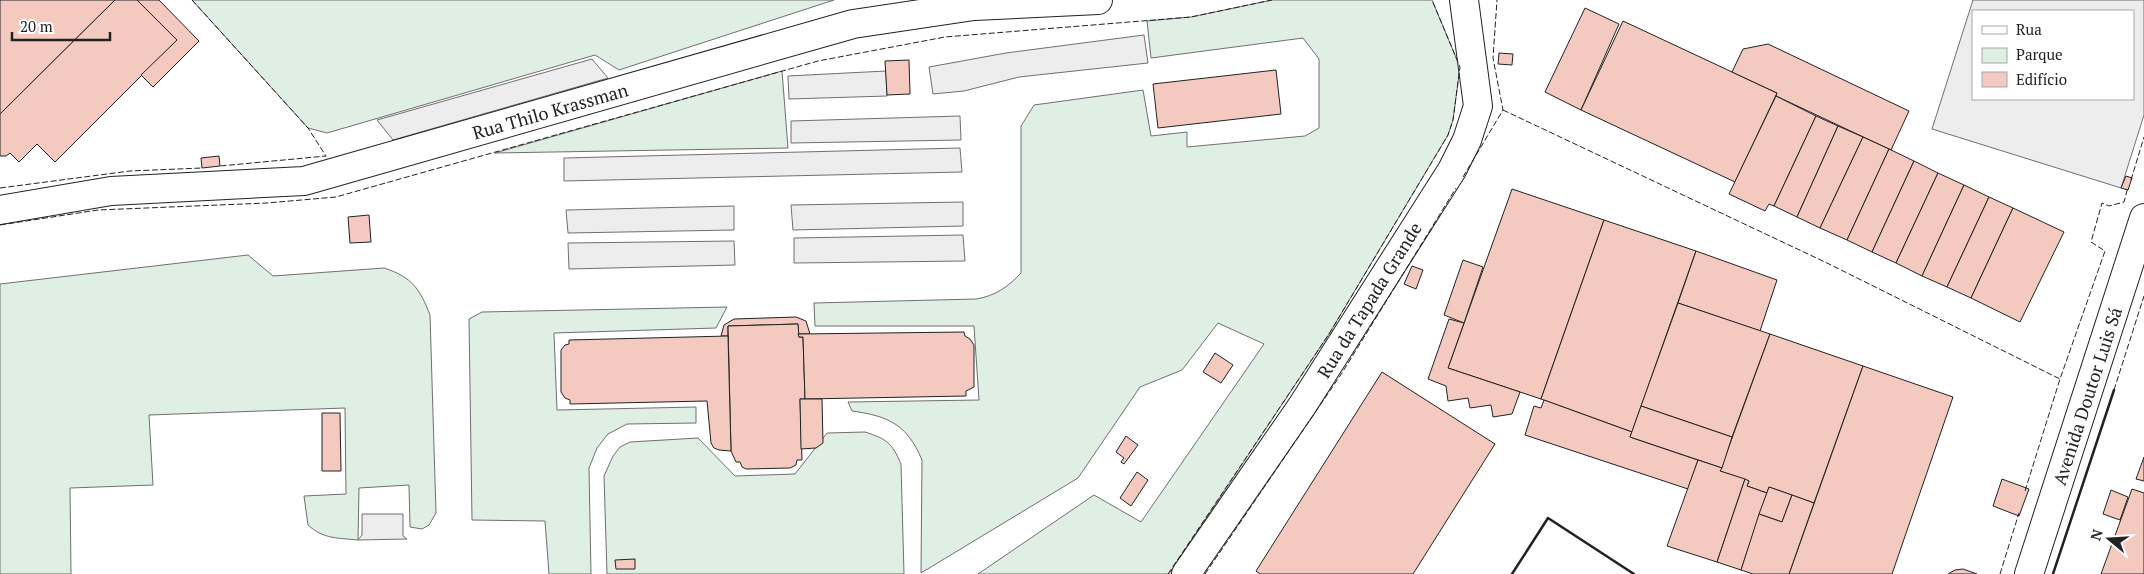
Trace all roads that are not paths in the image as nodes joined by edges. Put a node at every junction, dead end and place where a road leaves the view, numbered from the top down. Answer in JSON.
{"nodes":[{"id":1,"x":1098,"y":0,"type":"edge"},
{"id":2,"x":1464,"y":0,"type":"edge"},
{"id":3,"x":0,"y":210,"type":"edge"},
{"id":4,"x":2144,"y":218,"type":"edge"},
{"id":5,"x":1186,"y":574,"type":"edge"},
{"id":6,"x":2029,"y":574,"type":"edge"}],
"edges":[{"from":1,"to":3,"type":"street","name":"Rua Thilo Krassman"},
{"from":2,"to":5,"type":"street","name":"Rua da Tapada Grande"},
{"from":4,"to":6,"type":"street","name":"Avenida Doutor Luis Sá"}]}
